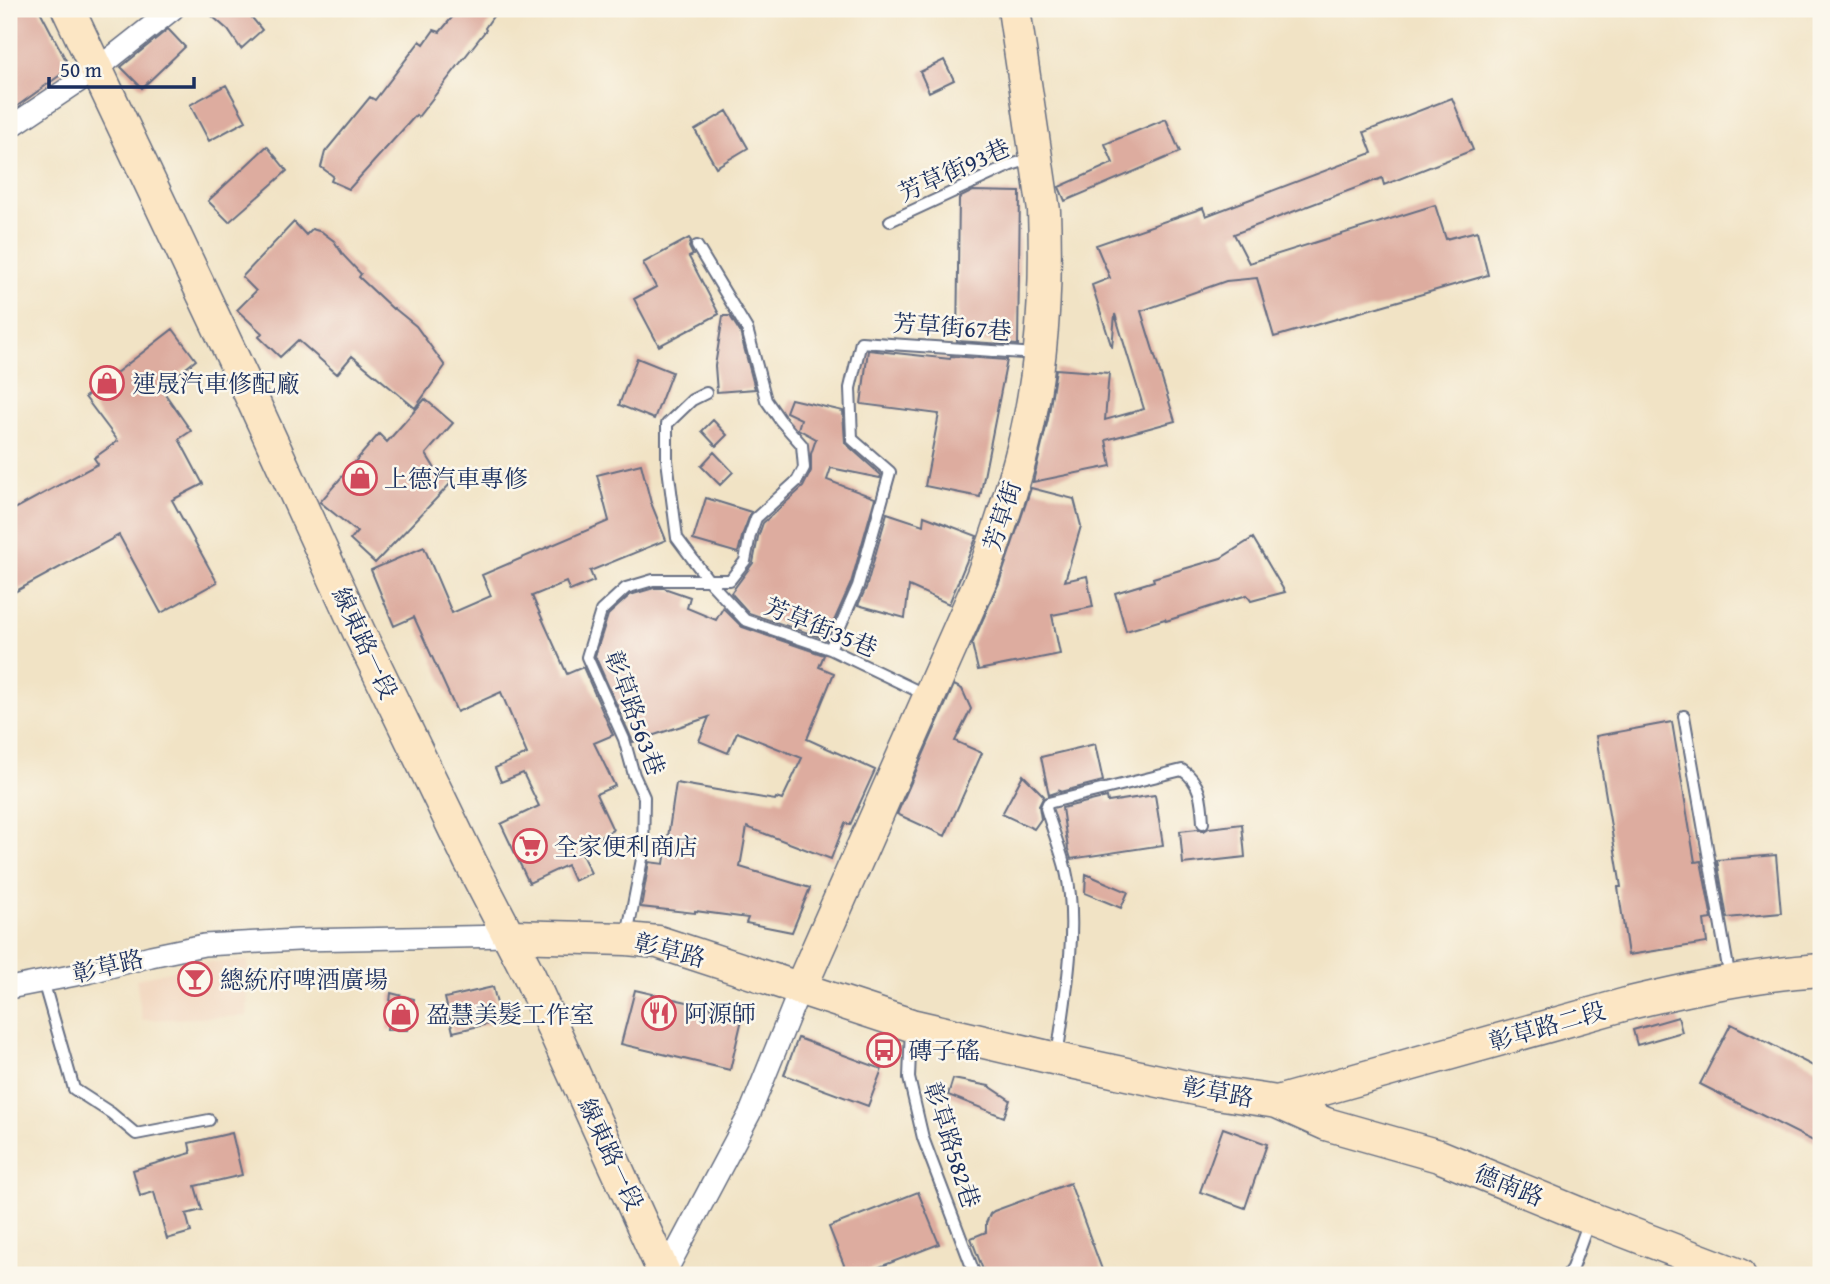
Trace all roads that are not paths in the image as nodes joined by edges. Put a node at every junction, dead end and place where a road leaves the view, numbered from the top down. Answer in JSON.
{"nodes":[{"id":1,"x":68,"y":9,"type":"edge"},
{"id":2,"x":173,"y":9,"type":"edge"},
{"id":3,"x":1014,"y":9,"type":"edge"},
{"id":4,"x":97,"y":69,"type":"junction"},
{"id":5,"x":9,"y":128,"type":"edge"},
{"id":6,"x":1036,"y":158,"type":"junction"},
{"id":7,"x":890,"y":221,"type":"dead end"},
{"id":8,"x":697,"y":246,"type":"dead end"},
{"id":9,"x":1040,"y":354,"type":"junction"},
{"id":10,"x":706,"y":393,"type":"dead end"},
{"id":11,"x":709,"y":581,"type":"junction"},
{"id":12,"x":830,"y":649,"type":"junction"},
{"id":13,"x":929,"y":696,"type":"junction"},
{"id":14,"x":1684,"y":716,"type":"dead end"},
{"id":15,"x":1203,"y":823,"type":"dead end"},
{"id":16,"x":510,"y":936,"type":"junction"},
{"id":17,"x":627,"y":939,"type":"junction"},
{"id":18,"x":1821,"y":970,"type":"edge"},
{"id":19,"x":43,"y":981,"type":"junction"},
{"id":20,"x":1730,"y":982,"type":"junction"},
{"id":21,"x":9,"y":988,"type":"edge"},
{"id":22,"x":800,"y":989,"type":"junction"},
{"id":23,"x":911,"y":1024,"type":"junction"},
{"id":24,"x":1057,"y":1059,"type":"junction"},
{"id":25,"x":1277,"y":1102,"type":"junction"},
{"id":26,"x":209,"y":1119,"type":"dead end"},
{"id":27,"x":1590,"y":1218,"type":"junction"},
{"id":28,"x":1573,"y":1273,"type":"edge"},
{"id":29,"x":664,"y":1275,"type":"edge"},
{"id":30,"x":975,"y":1275,"type":"edge"},
{"id":31,"x":1740,"y":1275,"type":"edge"}],
"edges":[{"from":1,"to":4,"type":"street","name":"線東路一段"},
{"from":2,"to":4,"type":"street"},
{"from":3,"to":6,"type":"street","name":"芳草街"},
{"from":4,"to":5,"type":"street"},
{"from":4,"to":16,"type":"street","name":"線東路一段"},
{"from":6,"to":7,"type":"lane","name":"芳草街93巷"},
{"from":6,"to":9,"type":"street","name":"芳草街"},
{"from":8,"to":11,"type":"lane","name":"彰草路563巷"},
{"from":9,"to":12,"type":"lane","name":"芳草街67巷"},
{"from":9,"to":13,"type":"street","name":"芳草街"},
{"from":10,"to":11,"type":"lane","name":"芳草街35巷"},
{"from":11,"to":12,"type":"lane","name":"芳草街35巷"},
{"from":11,"to":17,"type":"lane","name":"彰草路563巷"},
{"from":12,"to":13,"type":"lane","name":"芳草街35巷"},
{"from":13,"to":22,"type":"street","name":"芳草街"},
{"from":14,"to":20,"type":"lane"},
{"from":15,"to":24,"type":"lane"},
{"from":16,"to":17,"type":"street","name":"彰草路"},
{"from":16,"to":19,"type":"street","name":"彰草路"},
{"from":16,"to":29,"type":"street","name":"線東路一段"},
{"from":17,"to":22,"type":"street","name":"彰草路"},
{"from":18,"to":20,"type":"street","name":"彰草路二段"},
{"from":19,"to":21,"type":"street","name":"彰草路"},
{"from":19,"to":26,"type":"lane"},
{"from":20,"to":25,"type":"street","name":"彰草路二段"},
{"from":22,"to":23,"type":"street","name":"彰草路"},
{"from":22,"to":29,"type":"street"},
{"from":23,"to":24,"type":"street","name":"彰草路"},
{"from":23,"to":30,"type":"lane","name":"彰草路582巷"},
{"from":24,"to":25,"type":"street","name":"彰草路"},
{"from":25,"to":27,"type":"street","name":"德南路"},
{"from":27,"to":28,"type":"lane"},
{"from":27,"to":31,"type":"street","name":"德南路"}]}
